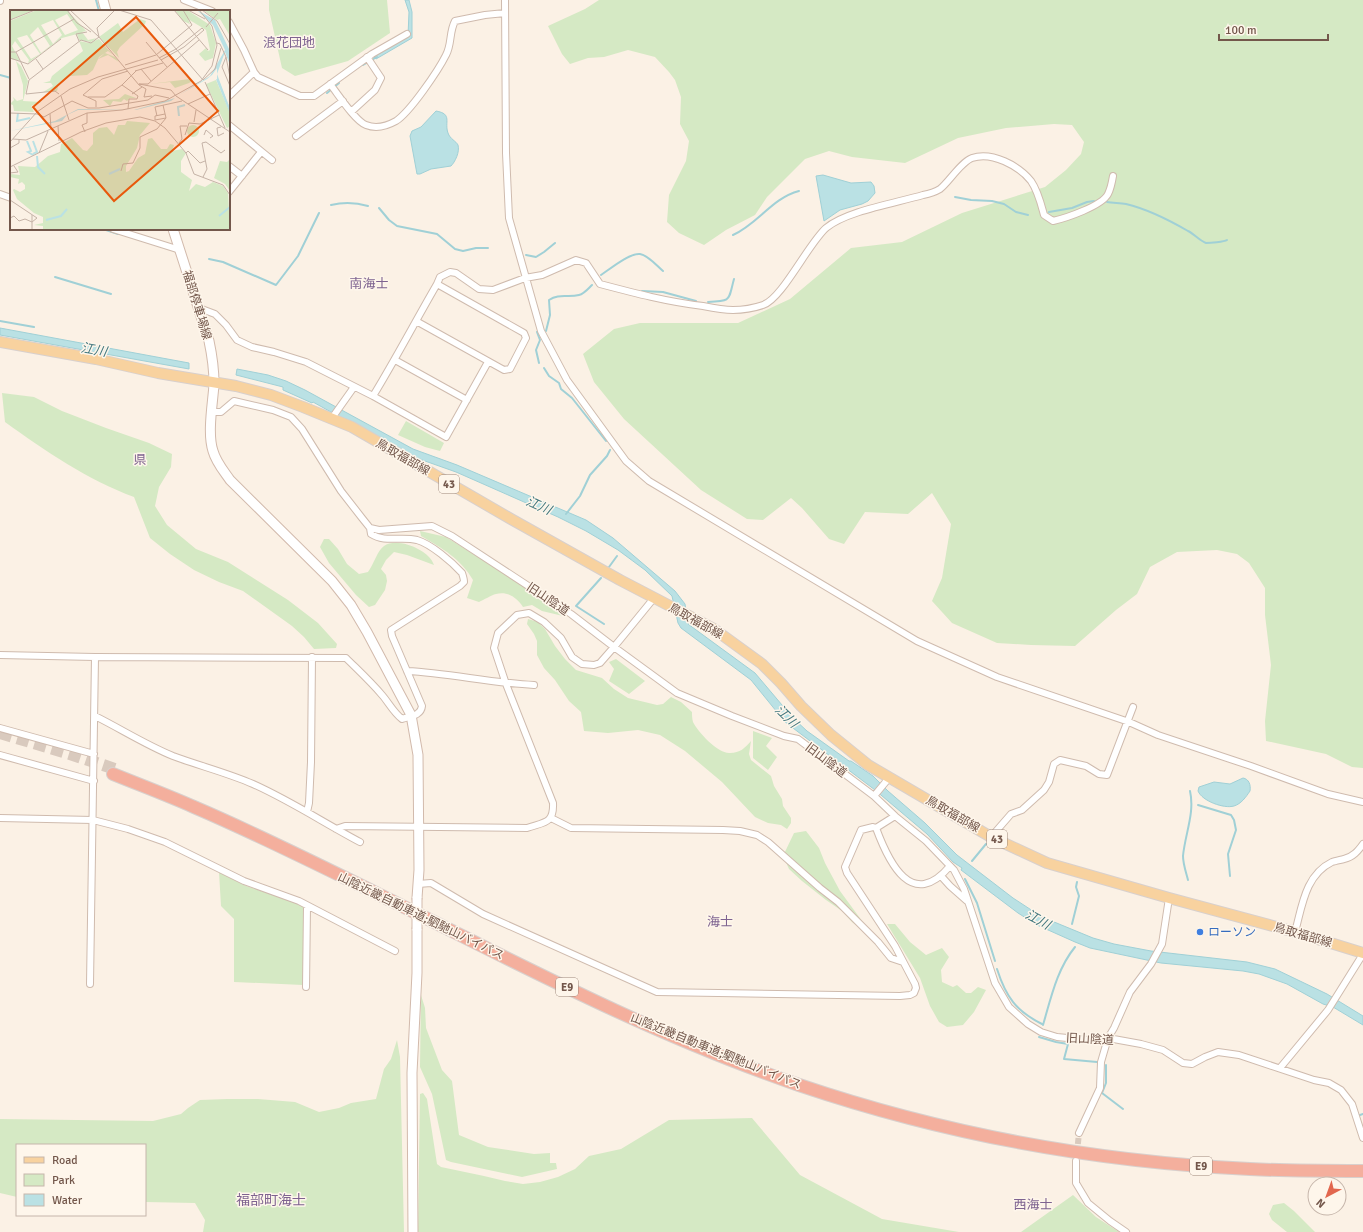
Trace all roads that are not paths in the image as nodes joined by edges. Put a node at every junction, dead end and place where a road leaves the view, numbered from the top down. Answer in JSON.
{"nodes":[{"id":1,"x":103,"y":0,"type":"edge"},
{"id":2,"x":184,"y":0,"type":"edge"},
{"id":3,"x":505,"y":0,"type":"edge"},
{"id":4,"x":106,"y":10,"type":"edge"},
{"id":5,"x":209,"y":10,"type":"edge"},
{"id":6,"x":505,"y":13,"type":"junction"},
{"id":7,"x":230,"y":24,"type":"edge"},
{"id":8,"x":407,"y":34,"type":"dead end"},
{"id":9,"x":367,"y":57,"type":"junction"},
{"id":10,"x":254,"y":72,"type":"junction"},
{"id":11,"x":330,"y":84,"type":"junction"},
{"id":12,"x":230,"y":95,"type":"edge"},
{"id":13,"x":343,"y":101,"type":"junction"},
{"id":14,"x":351,"y":112,"type":"junction"},
{"id":15,"x":230,"y":126,"type":"edge"},
{"id":16,"x":296,"y":136,"type":"dead end"},
{"id":17,"x":262,"y":152,"type":"junction"},
{"id":18,"x":272,"y":160,"type":"dead end"},
{"id":19,"x":230,"y":167,"type":"edge"},
{"id":20,"x":242,"y":176,"type":"junction"},
{"id":21,"x":1113,"y":176,"type":"dead end"},
{"id":22,"x":230,"y":191,"type":"edge"},
{"id":23,"x":0,"y":194,"type":"edge"},
{"id":24,"x":10,"y":198,"type":"edge"},
{"id":25,"x":116,"y":230,"type":"edge"},
{"id":26,"x":173,"y":230,"type":"edge"},
{"id":27,"x":180,"y":250,"type":"junction"},
{"id":28,"x":525,"y":278,"type":"junction"},
{"id":29,"x":436,"y":284,"type":"junction"},
{"id":30,"x":199,"y":308,"type":"junction"},
{"id":31,"x":416,"y":321,"type":"junction"},
{"id":32,"x":0,"y":342,"type":"edge"},
{"id":33,"x":395,"y":360,"type":"junction"},
{"id":34,"x":488,"y":362,"type":"junction"},
{"id":35,"x":214,"y":382,"type":"junction"},
{"id":36,"x":354,"y":387,"type":"junction"},
{"id":37,"x":373,"y":396,"type":"junction"},
{"id":38,"x":466,"y":400,"type":"junction"},
{"id":39,"x":212,"y":412,"type":"junction"},
{"id":40,"x":332,"y":418,"type":"junction"},
{"id":41,"x":370,"y":528,"type":"junction"},
{"id":42,"x":654,"y":598,"type":"junction"},
{"id":43,"x":614,"y":648,"type":"junction"},
{"id":44,"x":0,"y":655,"type":"edge"},
{"id":45,"x":96,"y":657,"type":"junction"},
{"id":46,"x":312,"y":657,"type":"junction"},
{"id":47,"x":407,"y":671,"type":"junction"},
{"id":48,"x":506,"y":684,"type":"junction"},
{"id":49,"x":534,"y":686,"type":"dead end"},
{"id":50,"x":1133,"y":707,"type":"dead end"},
{"id":51,"x":411,"y":715,"type":"junction"},
{"id":52,"x":95,"y":716,"type":"junction"},
{"id":53,"x":1129,"y":722,"type":"junction"},
{"id":54,"x":0,"y":728,"type":"edge"},
{"id":55,"x":94,"y":754,"type":"junction"},
{"id":56,"x":0,"y":755,"type":"edge"},
{"id":57,"x":114,"y":772,"type":"tunnel mouth"},
{"id":58,"x":94,"y":781,"type":"junction"},
{"id":59,"x":887,"y":781,"type":"junction"},
{"id":60,"x":875,"y":795,"type":"junction"},
{"id":61,"x":1363,"y":802,"type":"edge"},
{"id":62,"x":307,"y":812,"type":"junction"},
{"id":63,"x":895,"y":816,"type":"junction"},
{"id":64,"x":0,"y":818,"type":"edge"},
{"id":65,"x":550,"y":818,"type":"junction"},
{"id":66,"x":93,"y":820,"type":"junction"},
{"id":67,"x":419,"y":826,"type":"junction"},
{"id":68,"x":876,"y":828,"type":"junction"},
{"id":69,"x":336,"y":829,"type":"junction"},
{"id":70,"x":991,"y":837,"type":"junction"},
{"id":71,"x":360,"y":842,"type":"dead end"},
{"id":72,"x":1363,"y":844,"type":"edge"},
{"id":73,"x":950,"y":866,"type":"junction"},
{"id":74,"x":941,"y":876,"type":"junction"},
{"id":75,"x":418,"y":884,"type":"junction"},
{"id":76,"x":1169,"y":898,"type":"junction"},
{"id":77,"x":968,"y":902,"type":"junction"},
{"id":78,"x":307,"y":906,"type":"junction"},
{"id":79,"x":1295,"y":932,"type":"junction"},
{"id":80,"x":395,"y":951,"type":"dead end"},
{"id":81,"x":1363,"y":953,"type":"edge"},
{"id":82,"x":903,"y":962,"type":"junction"},
{"id":83,"x":90,"y":984,"type":"dead end"},
{"id":84,"x":306,"y":987,"type":"dead end"},
{"id":85,"x":1108,"y":1038,"type":"junction"},
{"id":86,"x":1280,"y":1068,"type":"junction"},
{"id":87,"x":1080,"y":1134,"type":"tunnel mouth"},
{"id":88,"x":1363,"y":1138,"type":"edge"},
{"id":89,"x":1076,"y":1161,"type":"tunnel mouth"},
{"id":90,"x":1362,"y":1168,"type":"edge"},
{"id":91,"x":413,"y":1232,"type":"edge"},
{"id":92,"x":1126,"y":1232,"type":"edge"}],
"edges":[{"from":1,"to":4,"type":"street"},
{"from":2,"to":5,"type":"street"},
{"from":3,"to":6,"type":"street"},
{"from":6,"to":14,"type":"street"},
{"from":6,"to":28,"type":"street"},
{"from":7,"to":10,"type":"street"},
{"from":8,"to":9,"type":"street"},
{"from":9,"to":11,"type":"street"},
{"from":9,"to":14,"type":"street"},
{"from":10,"to":11,"type":"street"},
{"from":10,"to":12,"type":"street"},
{"from":11,"to":13,"type":"street"},
{"from":13,"to":14,"type":"street"},
{"from":13,"to":16,"type":"street"},
{"from":15,"to":17,"type":"street"},
{"from":17,"to":18,"type":"street"},
{"from":17,"to":20,"type":"street"},
{"from":19,"to":20,"type":"street"},
{"from":20,"to":22,"type":"street"},
{"from":21,"to":28,"type":"street"},
{"from":23,"to":24,"type":"street"},
{"from":25,"to":27,"type":"street"},
{"from":26,"to":27,"type":"street","name":"福部停車場線"},
{"from":27,"to":30,"type":"street","name":"福部停車場線"},
{"from":28,"to":29,"type":"street"},
{"from":28,"to":53,"type":"street"},
{"from":29,"to":31,"type":"street"},
{"from":29,"to":34,"type":"street"},
{"from":30,"to":35,"type":"street","name":"福部停車場線"},
{"from":30,"to":36,"type":"street"},
{"from":31,"to":33,"type":"street"},
{"from":31,"to":34,"type":"street"},
{"from":32,"to":35,"type":"main road","name":"鳥取福部線","number":"43"},
{"from":33,"to":37,"type":"street"},
{"from":33,"to":38,"type":"street"},
{"from":34,"to":38,"type":"street"},
{"from":35,"to":39,"type":"street"},
{"from":35,"to":40,"type":"main road","name":"鳥取福部線","number":"43"},
{"from":36,"to":37,"type":"street"},
{"from":36,"to":40,"type":"street"},
{"from":37,"to":38,"type":"street"},
{"from":39,"to":41,"type":"street"},
{"from":39,"to":51,"type":"street"},
{"from":40,"to":42,"type":"main road","name":"鳥取福部線","number":"43"},
{"from":41,"to":43,"type":"street","name":"旧山陰道"},
{"from":41,"to":47,"type":"street"},
{"from":42,"to":43,"type":"street"},
{"from":42,"to":59,"type":"main road","name":"鳥取福部線","number":"43"},
{"from":43,"to":48,"type":"street"},
{"from":43,"to":60,"type":"street","name":"旧山陰道"},
{"from":44,"to":45,"type":"street"},
{"from":45,"to":46,"type":"street"},
{"from":45,"to":52,"type":"street"},
{"from":46,"to":51,"type":"street"},
{"from":46,"to":62,"type":"street"},
{"from":47,"to":48,"type":"street"},
{"from":47,"to":51,"type":"street"},
{"from":48,"to":49,"type":"street"},
{"from":48,"to":65,"type":"street"},
{"from":50,"to":53,"type":"street"},
{"from":51,"to":67,"type":"street"},
{"from":52,"to":55,"type":"street"},
{"from":52,"to":62,"type":"street"},
{"from":53,"to":61,"type":"street"},
{"from":53,"to":70,"type":"street"},
{"from":54,"to":55,"type":"street"},
{"from":55,"to":58,"type":"street"},
{"from":56,"to":58,"type":"street"},
{"from":57,"to":90,"type":"highway","name":"山陰近畿自動車道;駟馳山バイパス","number":"E9"},
{"from":58,"to":66,"type":"street"},
{"from":59,"to":60,"type":"street"},
{"from":59,"to":70,"type":"main road","name":"鳥取福部線","number":"43"},
{"from":60,"to":63,"type":"street","name":"旧山陰道"},
{"from":62,"to":69,"type":"street"},
{"from":63,"to":68,"type":"street"},
{"from":63,"to":73,"type":"street","name":"旧山陰道"},
{"from":64,"to":66,"type":"street"},
{"from":65,"to":67,"type":"street"},
{"from":65,"to":82,"type":"street"},
{"from":66,"to":78,"type":"street"},
{"from":66,"to":83,"type":"street"},
{"from":67,"to":69,"type":"street"},
{"from":67,"to":75,"type":"street"},
{"from":68,"to":74,"type":"street"},
{"from":68,"to":82,"type":"street"},
{"from":69,"to":71,"type":"street"},
{"from":70,"to":76,"type":"main road","name":"鳥取福部線","number":"43"},
{"from":72,"to":79,"type":"street"},
{"from":73,"to":74,"type":"street"},
{"from":73,"to":77,"type":"street","name":"旧山陰道"},
{"from":74,"to":77,"type":"street"},
{"from":75,"to":82,"type":"street"},
{"from":75,"to":91,"type":"street","bridge":true},
{"from":76,"to":79,"type":"main road","name":"鳥取福部線","number":"43"},
{"from":76,"to":85,"type":"street"},
{"from":77,"to":85,"type":"street","name":"旧山陰道"},
{"from":78,"to":80,"type":"street"},
{"from":78,"to":84,"type":"street"},
{"from":79,"to":81,"type":"main road","name":"鳥取福部線","number":"43"},
{"from":81,"to":86,"type":"street"},
{"from":85,"to":86,"type":"street","name":"旧山陰道"},
{"from":85,"to":87,"type":"street"},
{"from":86,"to":88,"type":"street","name":"旧山陰道"},
{"from":89,"to":92,"type":"street"}]}
